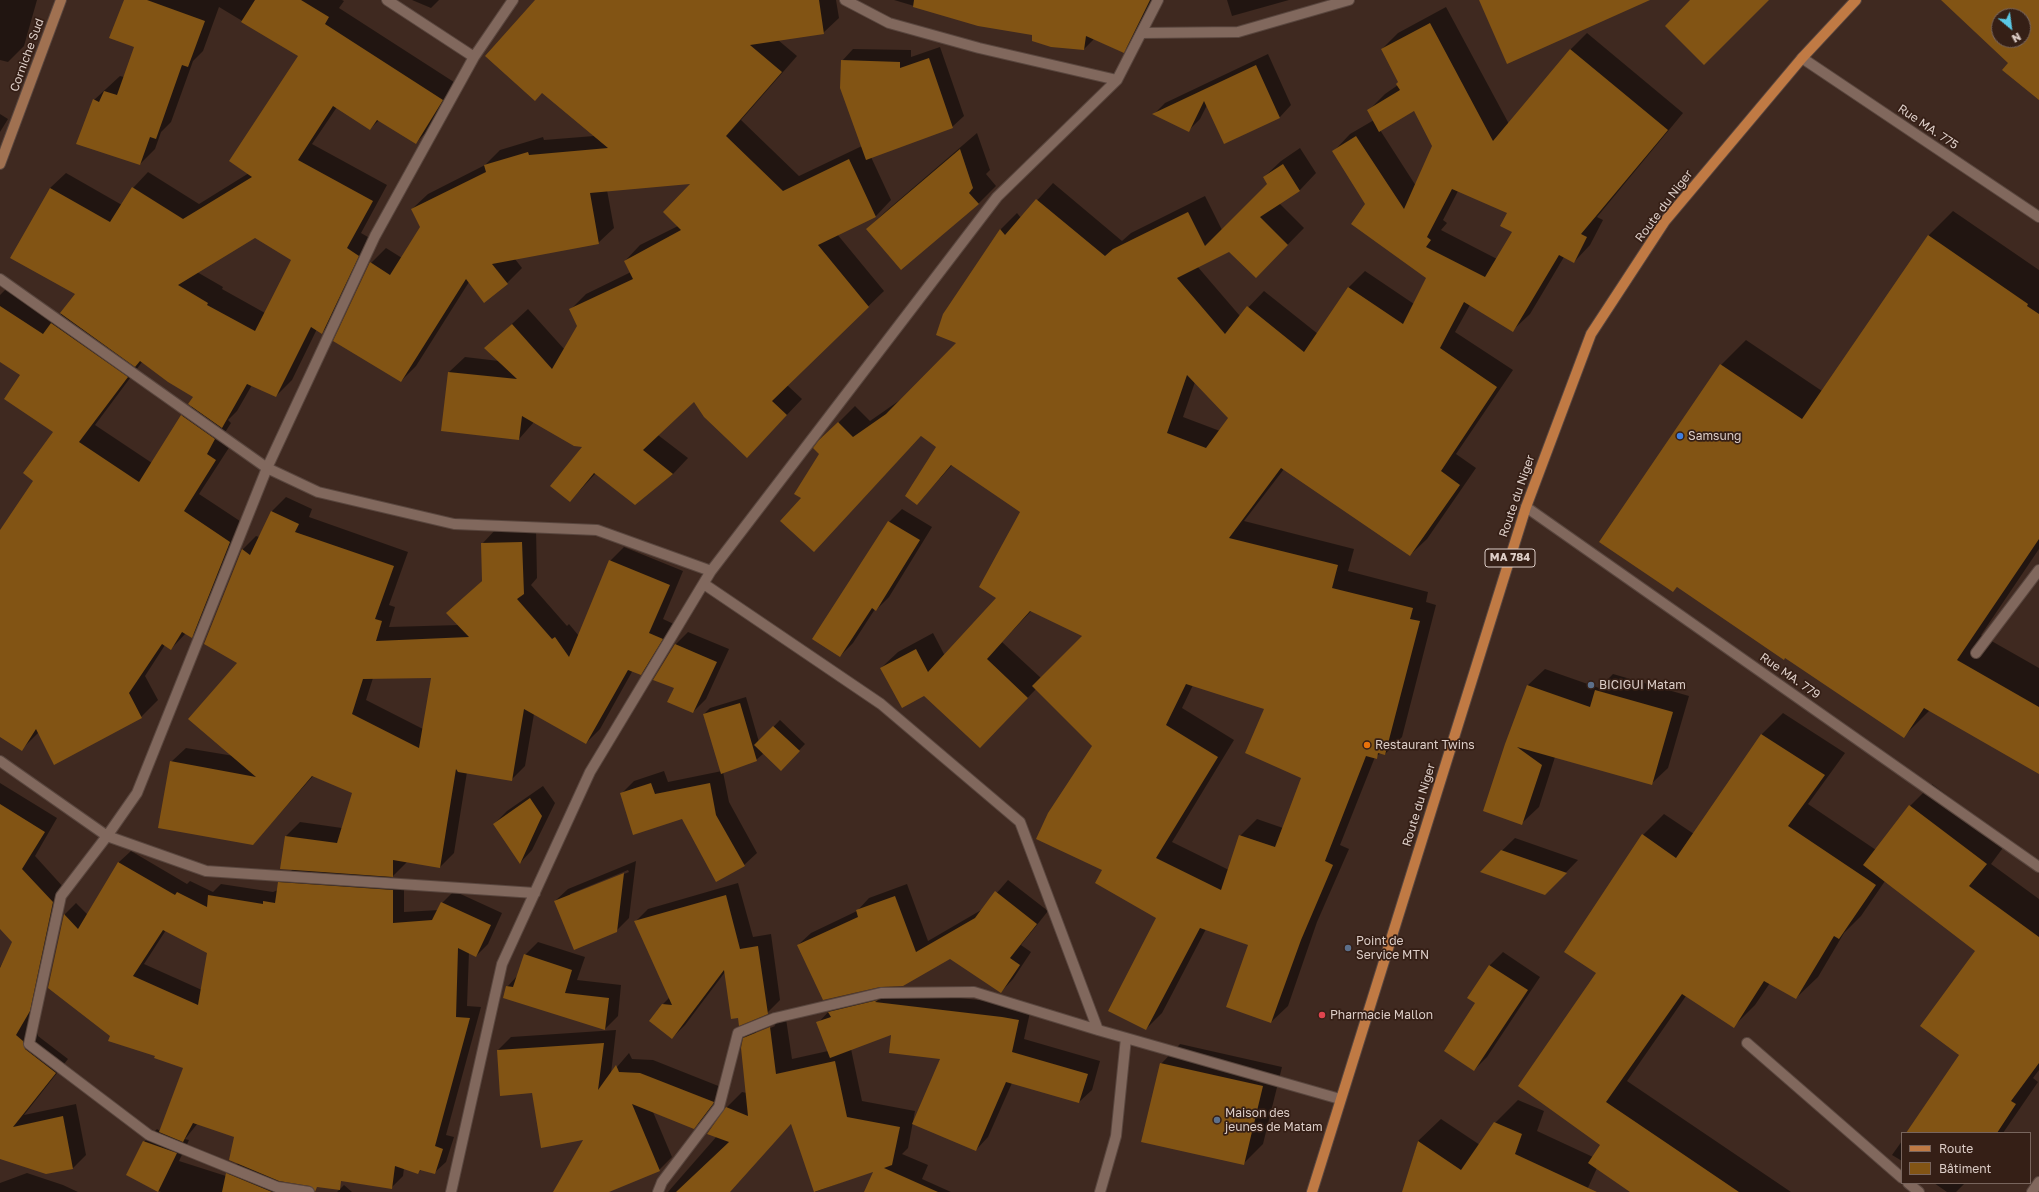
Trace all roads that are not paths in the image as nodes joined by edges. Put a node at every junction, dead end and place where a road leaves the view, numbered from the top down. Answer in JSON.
{"nodes":[{"id":1,"x":61,"y":0,"type":"edge"},
{"id":2,"x":386,"y":0,"type":"edge"},
{"id":3,"x":513,"y":0,"type":"edge"},
{"id":4,"x":845,"y":0,"type":"edge"},
{"id":5,"x":1158,"y":0,"type":"edge"},
{"id":6,"x":1349,"y":0,"type":"edge"},
{"id":7,"x":1856,"y":0,"type":"edge"},
{"id":8,"x":1142,"y":33,"type":"junction"},
{"id":9,"x":474,"y":57,"type":"junction"},
{"id":10,"x":1802,"y":58,"type":"junction"},
{"id":11,"x":1117,"y":80,"type":"junction"},
{"id":12,"x":0,"y":164,"type":"edge"},
{"id":13,"x":2039,"y":217,"type":"edge"},
{"id":14,"x":0,"y":279,"type":"edge"},
{"id":15,"x":267,"y":468,"type":"junction"},
{"id":16,"x":1526,"y":507,"type":"junction"},
{"id":17,"x":2039,"y":570,"type":"edge"},
{"id":18,"x":711,"y":571,"type":"junction"},
{"id":19,"x":704,"y":584,"type":"junction"},
{"id":20,"x":1976,"y":653,"type":"dead end"},
{"id":21,"x":0,"y":761,"type":"edge"},
{"id":22,"x":107,"y":836,"type":"junction"},
{"id":23,"x":2039,"y":867,"type":"edge"},
{"id":24,"x":534,"y":893,"type":"junction"},
{"id":25,"x":1098,"y":1030,"type":"junction"},
{"id":26,"x":1126,"y":1038,"type":"junction"},
{"id":27,"x":1746,"y":1044,"type":"dead end"},
{"id":28,"x":1340,"y":1099,"type":"junction"},
{"id":29,"x":1901,"y":1177,"type":"edge"},
{"id":30,"x":2039,"y":1182,"type":"edge"},
{"id":31,"x":1909,"y":1184,"type":"edge"},
{"id":32,"x":309,"y":1192,"type":"edge"},
{"id":33,"x":451,"y":1192,"type":"edge"},
{"id":34,"x":658,"y":1192,"type":"edge"},
{"id":35,"x":1100,"y":1192,"type":"edge"},
{"id":36,"x":1312,"y":1192,"type":"edge"},
{"id":37,"x":1919,"y":1192,"type":"edge"},
{"id":38,"x":2032,"y":1192,"type":"edge"}],
"edges":[{"from":1,"to":12,"type":"main road","name":"Corniche Sud"},
{"from":2,"to":9,"type":"street"},
{"from":3,"to":9,"type":"street"},
{"from":4,"to":11,"type":"street"},
{"from":5,"to":8,"type":"street"},
{"from":6,"to":8,"type":"street"},
{"from":7,"to":10,"type":"main road","name":"Route du Niger","number":"MA 784"},
{"from":8,"to":11,"type":"street"},
{"from":9,"to":15,"type":"street"},
{"from":10,"to":13,"type":"street","name":"Rue MA. 775"},
{"from":10,"to":16,"type":"main road","name":"Route du Niger","number":"MA 784"},
{"from":11,"to":18,"type":"street"},
{"from":14,"to":15,"type":"street"},
{"from":15,"to":18,"type":"street"},
{"from":15,"to":22,"type":"street"},
{"from":16,"to":23,"type":"street","name":"Rue MA. 779"},
{"from":16,"to":28,"type":"main road","name":"Route du Niger","number":"MA 784"},
{"from":17,"to":20,"type":"street"},
{"from":18,"to":19,"type":"street"},
{"from":19,"to":24,"type":"street"},
{"from":19,"to":25,"type":"street"},
{"from":21,"to":22,"type":"street"},
{"from":22,"to":24,"type":"street"},
{"from":22,"to":32,"type":"street"},
{"from":24,"to":33,"type":"street"},
{"from":25,"to":26,"type":"street"},
{"from":25,"to":34,"type":"street"},
{"from":26,"to":28,"type":"street"},
{"from":26,"to":35,"type":"street"},
{"from":27,"to":29,"type":"street"},
{"from":28,"to":36,"type":"main road","name":"Route du Niger","number":"MA 784"},
{"from":30,"to":38,"type":"street"},
{"from":31,"to":37,"type":"street"}]}
